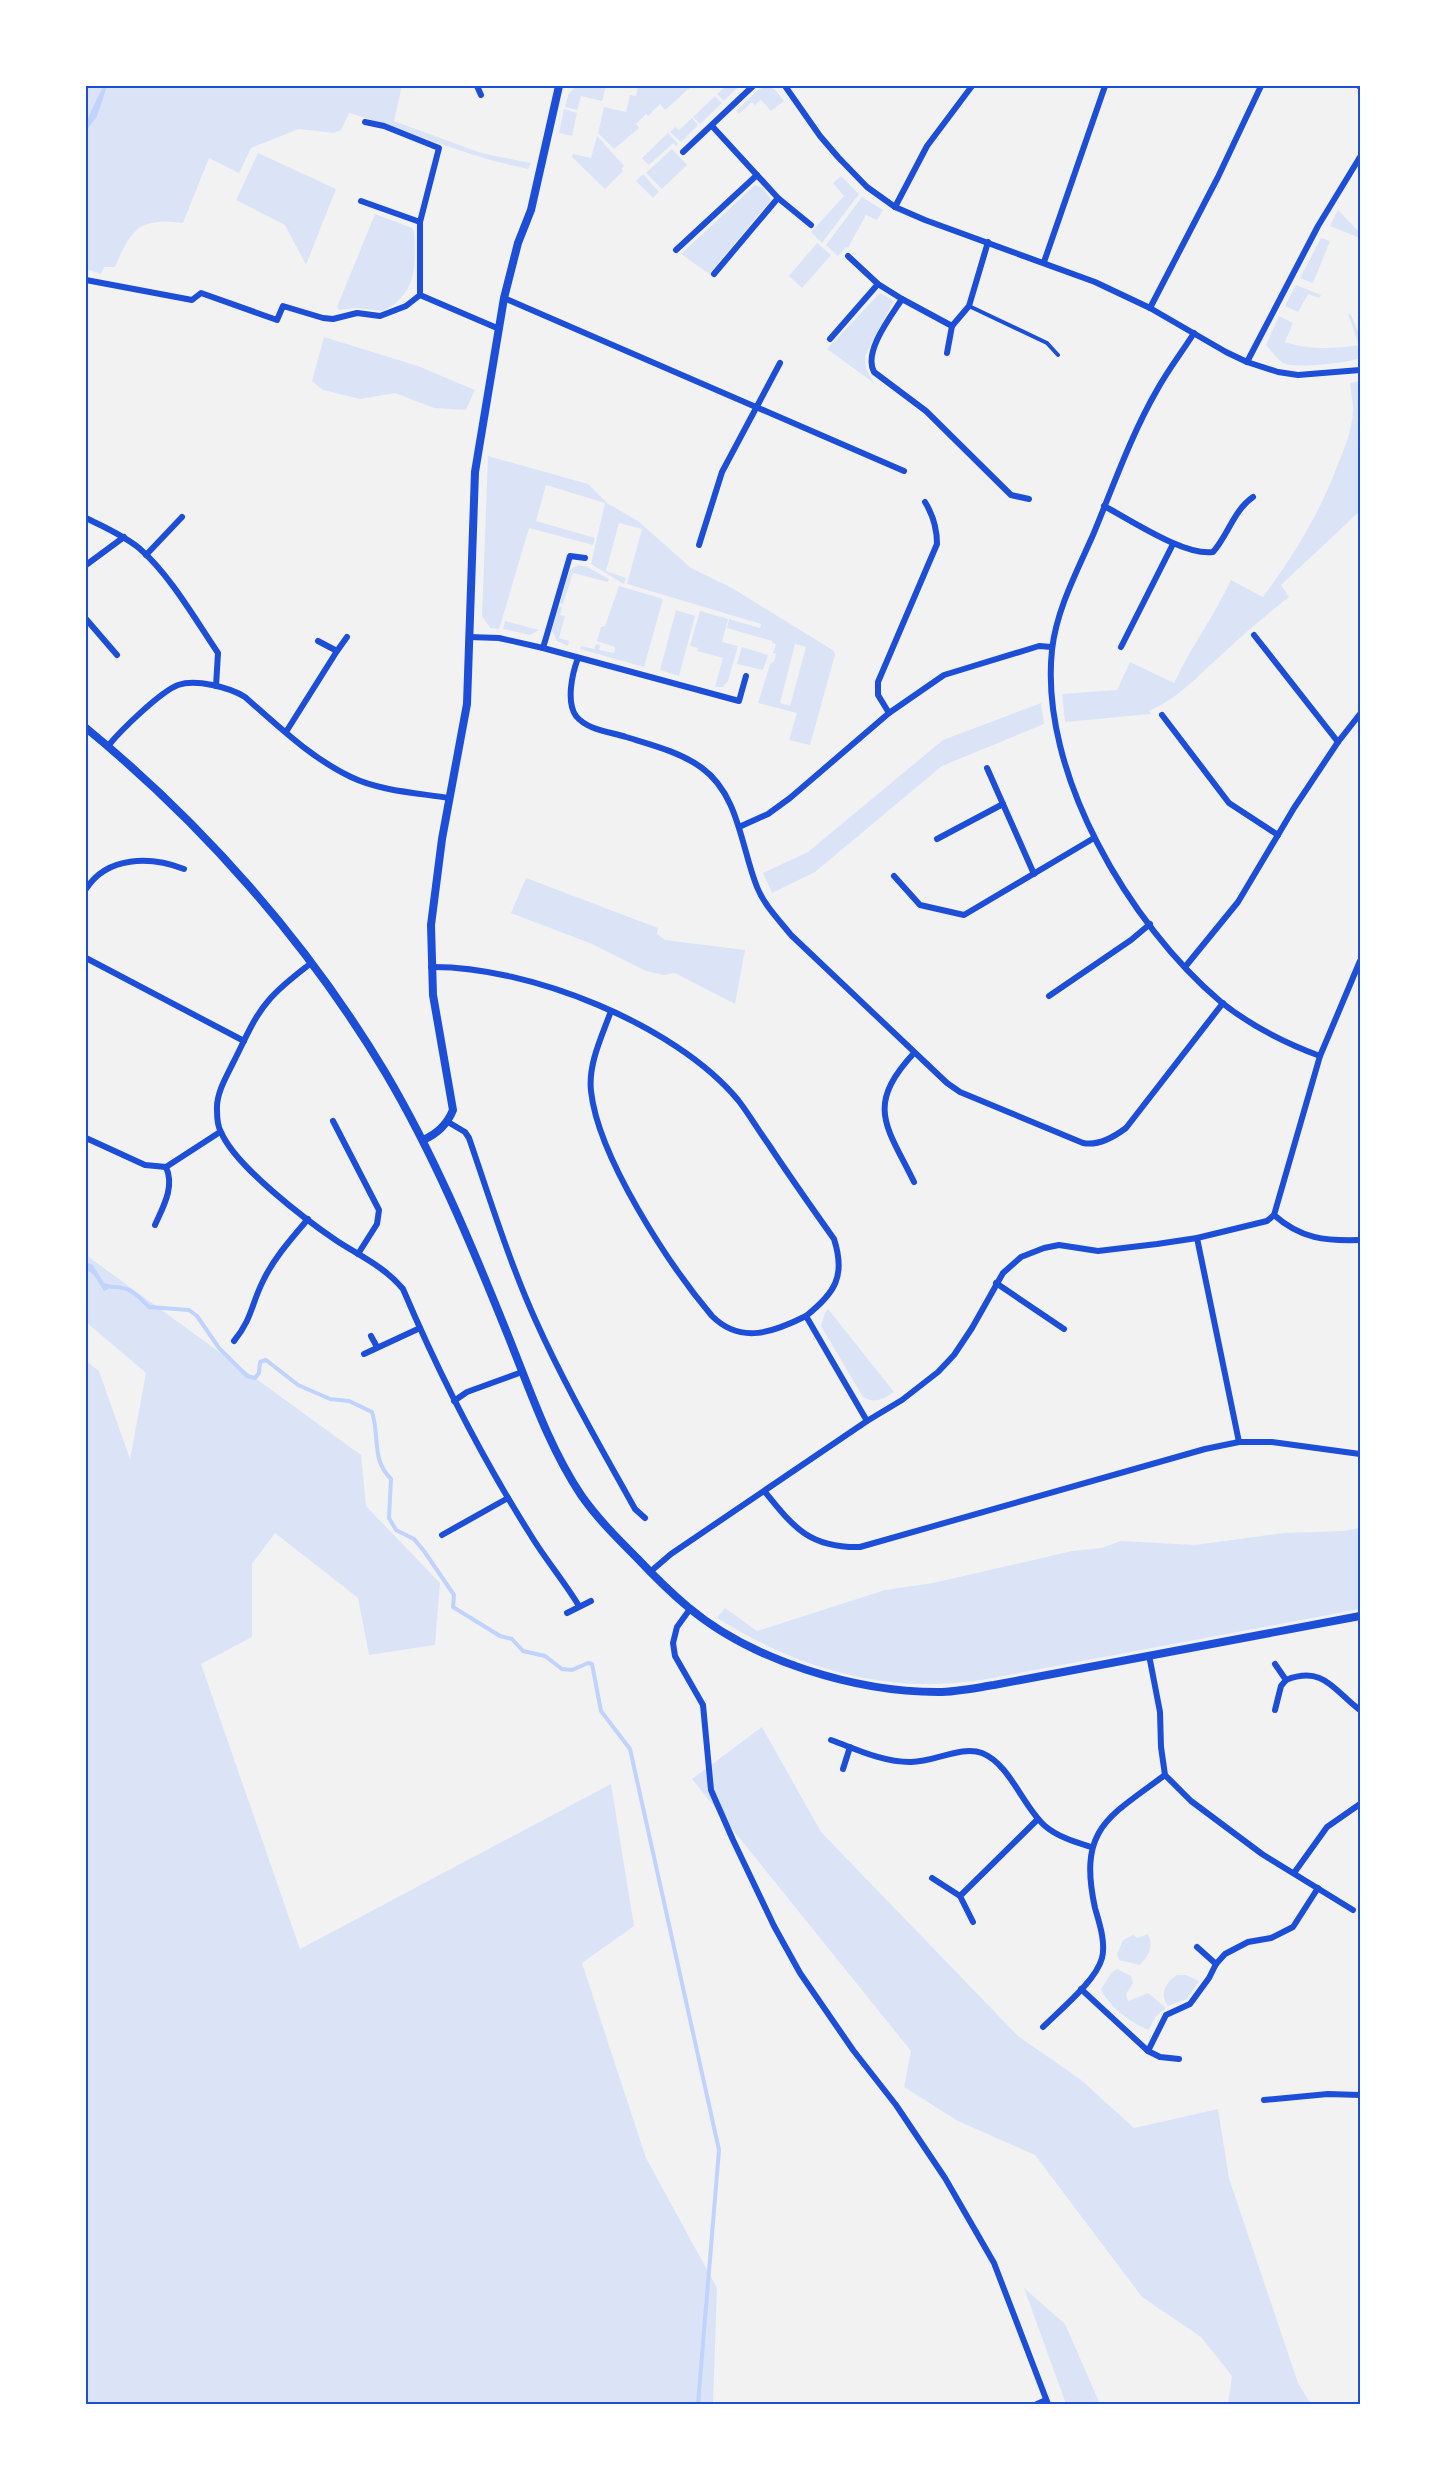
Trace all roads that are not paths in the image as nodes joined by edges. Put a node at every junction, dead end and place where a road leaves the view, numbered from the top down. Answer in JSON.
{"nodes":[{"id":1,"x":477,"y":86,"type":"edge"},
{"id":2,"x":559,"y":86,"type":"edge"},
{"id":3,"x":753,"y":86,"type":"edge"},
{"id":4,"x":785,"y":86,"type":"edge"},
{"id":5,"x":972,"y":86,"type":"edge"},
{"id":6,"x":1105,"y":86,"type":"edge"},
{"id":7,"x":1261,"y":86,"type":"edge"},
{"id":8,"x":481,"y":95,"type":"dead end"},
{"id":9,"x":365,"y":122,"type":"dead end"},
{"id":10,"x":712,"y":126,"type":"junction"},
{"id":11,"x":683,"y":152,"type":"dead end"},
{"id":12,"x":1360,"y":157,"type":"edge"},
{"id":13,"x":757,"y":176,"type":"junction"},
{"id":14,"x":778,"y":198,"type":"junction"},
{"id":15,"x":361,"y":201,"type":"dead end"},
{"id":16,"x":895,"y":207,"type":"junction"},
{"id":17,"x":420,"y":222,"type":"junction"},
{"id":18,"x":811,"y":225,"type":"dead end"},
{"id":19,"x":988,"y":242,"type":"junction"},
{"id":20,"x":676,"y":250,"type":"dead end"},
{"id":21,"x":848,"y":256,"type":"dead end"},
{"id":22,"x":1044,"y":262,"type":"junction"},
{"id":23,"x":714,"y":274,"type":"dead end"},
{"id":24,"x":86,"y":280,"type":"edge"},
{"id":25,"x":878,"y":284,"type":"junction"},
{"id":26,"x":420,"y":295,"type":"junction"},
{"id":27,"x":504,"y":298,"type":"junction"},
{"id":28,"x":902,"y":299,"type":"junction"},
{"id":29,"x":969,"y":306,"type":"junction"},
{"id":30,"x":1150,"y":308,"type":"junction"},
{"id":31,"x":952,"y":326,"type":"junction"},
{"id":32,"x":497,"y":328,"type":"junction"},
{"id":33,"x":1194,"y":333,"type":"junction"},
{"id":34,"x":830,"y":339,"type":"dead end"},
{"id":35,"x":947,"y":353,"type":"dead end"},
{"id":36,"x":1058,"y":355,"type":"dead end"},
{"id":37,"x":1247,"y":362,"type":"junction"},
{"id":38,"x":780,"y":363,"type":"dead end"},
{"id":39,"x":1360,"y":370,"type":"edge"},
{"id":40,"x":755,"y":406,"type":"junction"},
{"id":41,"x":904,"y":471,"type":"dead end"},
{"id":42,"x":1253,"y":497,"type":"dead end"},
{"id":43,"x":1029,"y":499,"type":"dead end"},
{"id":44,"x":925,"y":501,"type":"dead end"},
{"id":45,"x":1104,"y":506,"type":"junction"},
{"id":46,"x":182,"y":517,"type":"dead end"},
{"id":47,"x":86,"y":518,"type":"edge"},
{"id":48,"x":124,"y":537,"type":"junction"},
{"id":49,"x":1173,"y":544,"type":"junction"},
{"id":50,"x":699,"y":545,"type":"dead end"},
{"id":51,"x":146,"y":555,"type":"junction"},
{"id":52,"x":585,"y":558,"type":"dead end"},
{"id":53,"x":86,"y":564,"type":"edge"},
{"id":54,"x":86,"y":619,"type":"edge"},
{"id":55,"x":1254,"y":635,"type":"dead end"},
{"id":56,"x":347,"y":637,"type":"dead end"},
{"id":57,"x":469,"y":637,"type":"junction"},
{"id":58,"x":318,"y":641,"type":"dead end"},
{"id":59,"x":1052,"y":647,"type":"junction"},
{"id":60,"x":1121,"y":647,"type":"dead end"},
{"id":61,"x":543,"y":648,"type":"junction"},
{"id":62,"x":337,"y":651,"type":"junction"},
{"id":63,"x":117,"y":655,"type":"dead end"},
{"id":64,"x":578,"y":658,"type":"junction"},
{"id":65,"x":746,"y":676,"type":"dead end"},
{"id":66,"x":216,"y":686,"type":"junction"},
{"id":67,"x":890,"y":713,"type":"junction"},
{"id":68,"x":1360,"y":714,"type":"edge"},
{"id":69,"x":1161,"y":715,"type":"dead end"},
{"id":70,"x":86,"y":728,"type":"edge"},
{"id":71,"x":286,"y":732,"type":"junction"},
{"id":72,"x":1338,"y":742,"type":"junction"},
{"id":73,"x":108,"y":746,"type":"junction"},
{"id":74,"x":987,"y":768,"type":"dead end"},
{"id":75,"x":450,"y":798,"type":"junction"},
{"id":76,"x":1003,"y":804,"type":"junction"},
{"id":77,"x":739,"y":827,"type":"junction"},
{"id":78,"x":1278,"y":835,"type":"junction"},
{"id":79,"x":1094,"y":838,"type":"junction"},
{"id":80,"x":937,"y":839,"type":"dead end"},
{"id":81,"x":184,"y":868,"type":"dead end"},
{"id":82,"x":1034,"y":874,"type":"junction"},
{"id":83,"x":894,"y":876,"type":"dead end"},
{"id":84,"x":86,"y":889,"type":"edge"},
{"id":85,"x":1150,"y":924,"type":"junction"},
{"id":86,"x":86,"y":958,"type":"edge"},
{"id":87,"x":310,"y":964,"type":"junction"},
{"id":88,"x":1360,"y":965,"type":"edge"},
{"id":89,"x":431,"y":967,"type":"junction"},
{"id":90,"x":1185,"y":967,"type":"junction"},
{"id":91,"x":1049,"y":996,"type":"dead end"},
{"id":92,"x":1223,"y":1003,"type":"junction"},
{"id":93,"x":611,"y":1011,"type":"junction"},
{"id":94,"x":244,"y":1041,"type":"junction"},
{"id":95,"x":914,"y":1053,"type":"junction"},
{"id":96,"x":1320,"y":1056,"type":"junction"},
{"id":97,"x":333,"y":1121,"type":"dead end"},
{"id":98,"x":448,"y":1122,"type":"junction"},
{"id":99,"x":220,"y":1132,"type":"junction"},
{"id":100,"x":86,"y":1138,"type":"edge"},
{"id":101,"x":423,"y":1140,"type":"junction"},
{"id":102,"x":166,"y":1167,"type":"junction"},
{"id":103,"x":914,"y":1182,"type":"dead end"},
{"id":104,"x":1274,"y":1215,"type":"junction"},
{"id":105,"x":308,"y":1220,"type":"junction"},
{"id":106,"x":155,"y":1224,"type":"dead end"},
{"id":107,"x":1197,"y":1238,"type":"junction"},
{"id":108,"x":1360,"y":1240,"type":"edge"},
{"id":109,"x":358,"y":1254,"type":"junction"},
{"id":110,"x":996,"y":1283,"type":"junction"},
{"id":111,"x":806,"y":1316,"type":"junction"},
{"id":112,"x":420,"y":1328,"type":"junction"},
{"id":113,"x":1064,"y":1329,"type":"dead end"},
{"id":114,"x":371,"y":1336,"type":"dead end"},
{"id":115,"x":234,"y":1341,"type":"dead end"},
{"id":116,"x":377,"y":1347,"type":"junction"},
{"id":117,"x":364,"y":1354,"type":"dead end"},
{"id":118,"x":522,"y":1372,"type":"junction"},
{"id":119,"x":454,"y":1401,"type":"junction"},
{"id":120,"x":867,"y":1421,"type":"junction"},
{"id":121,"x":1239,"y":1443,"type":"junction"},
{"id":122,"x":1360,"y":1454,"type":"edge"},
{"id":123,"x":765,"y":1492,"type":"junction"},
{"id":124,"x":508,"y":1498,"type":"junction"},
{"id":125,"x":645,"y":1518,"type":"dead end"},
{"id":126,"x":442,"y":1535,"type":"dead end"},
{"id":127,"x":650,"y":1572,"type":"junction"},
{"id":128,"x":591,"y":1601,"type":"dead end"},
{"id":129,"x":579,"y":1606,"type":"junction"},
{"id":130,"x":690,"y":1609,"type":"junction"},
{"id":131,"x":567,"y":1613,"type":"dead end"},
{"id":132,"x":1360,"y":1616,"type":"edge"},
{"id":133,"x":1149,"y":1655,"type":"junction"},
{"id":134,"x":1275,"y":1664,"type":"dead end"},
{"id":135,"x":1286,"y":1680,"type":"junction"},
{"id":136,"x":1275,"y":1710,"type":"dead end"},
{"id":137,"x":1360,"y":1710,"type":"edge"},
{"id":138,"x":831,"y":1740,"type":"dead end"},
{"id":139,"x":850,"y":1747,"type":"junction"},
{"id":140,"x":843,"y":1768,"type":"dead end"},
{"id":141,"x":1165,"y":1775,"type":"junction"},
{"id":142,"x":1360,"y":1804,"type":"edge"},
{"id":143,"x":1038,"y":1819,"type":"junction"},
{"id":144,"x":1091,"y":1847,"type":"junction"},
{"id":145,"x":1293,"y":1873,"type":"junction"},
{"id":146,"x":932,"y":1878,"type":"dead end"},
{"id":147,"x":1318,"y":1888,"type":"junction"},
{"id":148,"x":960,"y":1896,"type":"junction"},
{"id":149,"x":1353,"y":1910,"type":"joint"},
{"id":150,"x":1360,"y":1914,"type":"edge"},
{"id":151,"x":973,"y":1922,"type":"dead end"},
{"id":152,"x":1197,"y":1947,"type":"dead end"},
{"id":153,"x":1216,"y":1964,"type":"junction"},
{"id":154,"x":1082,"y":1989,"type":"junction"},
{"id":155,"x":1043,"y":2027,"type":"dead end"},
{"id":156,"x":1148,"y":2051,"type":"junction"},
{"id":157,"x":1179,"y":2059,"type":"dead end"},
{"id":158,"x":1360,"y":2095,"type":"edge"},
{"id":159,"x":1264,"y":2100,"type":"dead end"},
{"id":160,"x":1047,"y":2402,"type":"edge"},
{"id":161,"x":1037,"y":2404,"type":"edge"}],
"edges":[{"from":1,"to":8,"type":"street"},
{"from":2,"to":27,"type":"street"},
{"from":3,"to":10,"type":"street"},
{"from":4,"to":16,"type":"street"},
{"from":5,"to":16,"type":"street"},
{"from":6,"to":22,"type":"street"},
{"from":7,"to":30,"type":"street"},
{"from":9,"to":17,"type":"street"},
{"from":10,"to":11,"type":"street"},
{"from":10,"to":13,"type":"street"},
{"from":12,"to":37,"type":"street"},
{"from":13,"to":14,"type":"street"},
{"from":13,"to":20,"type":"street"},
{"from":14,"to":18,"type":"street"},
{"from":14,"to":23,"type":"street"},
{"from":15,"to":17,"type":"street"},
{"from":16,"to":19,"type":"street"},
{"from":17,"to":26,"type":"street"},
{"from":19,"to":22,"type":"street"},
{"from":19,"to":29,"type":"street"},
{"from":21,"to":25,"type":"street"},
{"from":22,"to":30,"type":"street"},
{"from":24,"to":26,"type":"street"},
{"from":25,"to":28,"type":"street"},
{"from":25,"to":34,"type":"street"},
{"from":26,"to":32,"type":"street"},
{"from":27,"to":32,"type":"street"},
{"from":27,"to":40,"type":"street"},
{"from":28,"to":31,"type":"street"},
{"from":28,"to":43,"type":"street"},
{"from":29,"to":31,"type":"street"},
{"from":29,"to":36,"type":"lane"},
{"from":30,"to":33,"type":"street"},
{"from":31,"to":35,"type":"street"},
{"from":32,"to":57,"type":"street"},
{"from":33,"to":37,"type":"street"},
{"from":33,"to":45,"type":"street"},
{"from":37,"to":39,"type":"street"},
{"from":38,"to":40,"type":"street"},
{"from":40,"to":41,"type":"street"},
{"from":40,"to":50,"type":"street"},
{"from":42,"to":49,"type":"street"},
{"from":44,"to":67,"type":"street"},
{"from":45,"to":49,"type":"street"},
{"from":45,"to":59,"type":"street"},
{"from":46,"to":51,"type":"street"},
{"from":47,"to":48,"type":"street"},
{"from":48,"to":51,"type":"street"},
{"from":48,"to":53,"type":"street"},
{"from":49,"to":60,"type":"street"},
{"from":51,"to":66,"type":"street"},
{"from":52,"to":61,"type":"street"},
{"from":54,"to":63,"type":"street"},
{"from":55,"to":72,"type":"street"},
{"from":56,"to":62,"type":"street"},
{"from":57,"to":61,"type":"street"},
{"from":57,"to":75,"type":"street"},
{"from":58,"to":62,"type":"street"},
{"from":59,"to":67,"type":"street"},
{"from":59,"to":79,"type":"street"},
{"from":61,"to":64,"type":"street"},
{"from":62,"to":71,"type":"street"},
{"from":64,"to":65,"type":"street"},
{"from":64,"to":77,"type":"street"},
{"from":66,"to":71,"type":"street"},
{"from":66,"to":73,"type":"street"},
{"from":67,"to":77,"type":"street"},
{"from":68,"to":72,"type":"street"},
{"from":69,"to":78,"type":"street"},
{"from":70,"to":73,"type":"street"},
{"from":71,"to":75,"type":"street"},
{"from":72,"to":78,"type":"street"},
{"from":73,"to":87,"type":"street"},
{"from":74,"to":76,"type":"street"},
{"from":75,"to":89,"type":"street"},
{"from":76,"to":80,"type":"street"},
{"from":76,"to":82,"type":"street"},
{"from":77,"to":95,"type":"street"},
{"from":78,"to":90,"type":"street"},
{"from":79,"to":82,"type":"street"},
{"from":79,"to":85,"type":"street"},
{"from":81,"to":84,"type":"street"},
{"from":82,"to":83,"type":"street"},
{"from":85,"to":90,"type":"street"},
{"from":85,"to":91,"type":"street"},
{"from":86,"to":94,"type":"street"},
{"from":87,"to":94,"type":"street"},
{"from":87,"to":101,"type":"street"},
{"from":88,"to":96,"type":"street"},
{"from":89,"to":93,"type":"street"},
{"from":89,"to":98,"type":"street"},
{"from":90,"to":92,"type":"street"},
{"from":92,"to":95,"type":"street"},
{"from":92,"to":96,"type":"street"},
{"from":93,"to":111,"type":"street"},
{"from":93,"to":111,"type":"street"},
{"from":94,"to":99,"type":"street"},
{"from":95,"to":103,"type":"street"},
{"from":96,"to":104,"type":"street"},
{"from":97,"to":109,"type":"street"},
{"from":98,"to":101,"type":"street"},
{"from":98,"to":125,"type":"street"},
{"from":99,"to":102,"type":"street"},
{"from":99,"to":105,"type":"street"},
{"from":100,"to":102,"type":"street"},
{"from":101,"to":118,"type":"street"},
{"from":102,"to":106,"type":"street"},
{"from":104,"to":107,"type":"street"},
{"from":104,"to":108,"type":"street"},
{"from":105,"to":109,"type":"street"},
{"from":105,"to":115,"type":"street"},
{"from":107,"to":110,"type":"street"},
{"from":107,"to":121,"type":"street"},
{"from":109,"to":112,"type":"street"},
{"from":110,"to":113,"type":"street"},
{"from":110,"to":120,"type":"street"},
{"from":111,"to":120,"type":"street"},
{"from":112,"to":116,"type":"street"},
{"from":112,"to":119,"type":"street"},
{"from":114,"to":116,"type":"street"},
{"from":116,"to":117,"type":"street"},
{"from":118,"to":119,"type":"street"},
{"from":118,"to":127,"type":"street"},
{"from":119,"to":124,"type":"street"},
{"from":120,"to":123,"type":"street"},
{"from":121,"to":122,"type":"street"},
{"from":121,"to":123,"type":"street"},
{"from":123,"to":127,"type":"street"},
{"from":124,"to":126,"type":"street"},
{"from":124,"to":129,"type":"street"},
{"from":127,"to":130,"type":"street"},
{"from":128,"to":129,"type":"street"},
{"from":129,"to":131,"type":"street"},
{"from":130,"to":133,"type":"street"},
{"from":130,"to":160,"type":"street"},
{"from":132,"to":133,"type":"street"},
{"from":133,"to":141,"type":"street"},
{"from":134,"to":135,"type":"street"},
{"from":135,"to":136,"type":"street"},
{"from":135,"to":137,"type":"street"},
{"from":138,"to":139,"type":"street"},
{"from":139,"to":140,"type":"street"},
{"from":139,"to":143,"type":"street"},
{"from":141,"to":144,"type":"street"},
{"from":141,"to":145,"type":"street"},
{"from":142,"to":145,"type":"street"},
{"from":143,"to":144,"type":"street"},
{"from":143,"to":148,"type":"street"},
{"from":144,"to":154,"type":"street"},
{"from":145,"to":147,"type":"street"},
{"from":146,"to":148,"type":"street"},
{"from":147,"to":149,"type":"street"},
{"from":147,"to":153,"type":"street"},
{"from":148,"to":151,"type":"street"},
{"from":149,"to":150,"type":"lane"},
{"from":152,"to":153,"type":"street"},
{"from":153,"to":156,"type":"street"},
{"from":154,"to":155,"type":"street"},
{"from":154,"to":156,"type":"street"},
{"from":156,"to":157,"type":"street"},
{"from":158,"to":159,"type":"street"},
{"from":160,"to":161,"type":"street"}]}
